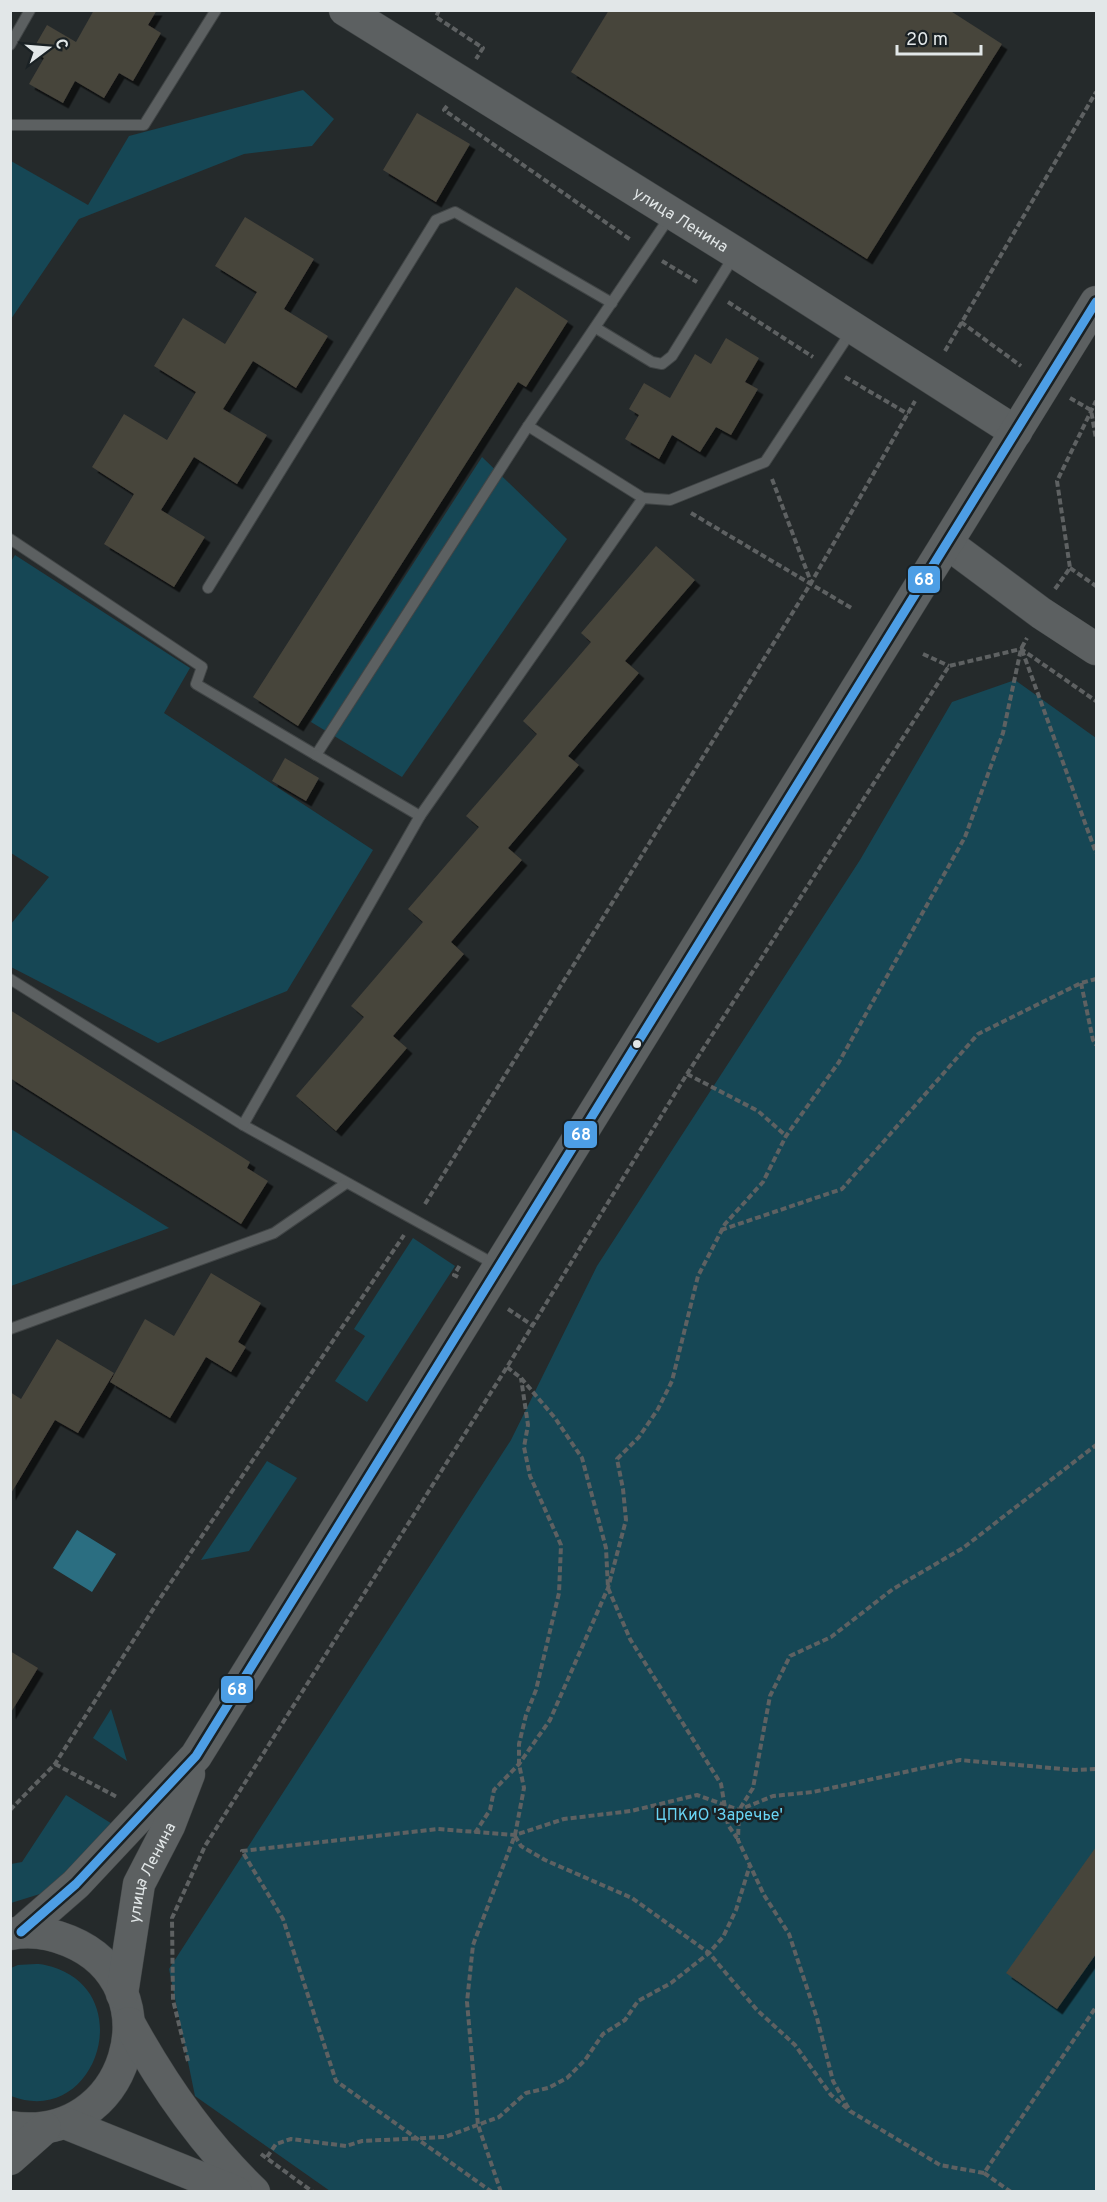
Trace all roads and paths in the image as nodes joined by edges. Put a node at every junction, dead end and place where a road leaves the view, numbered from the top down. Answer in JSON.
{"nodes":[{"id":1,"x":30,"y":10,"type":"edge"},
{"id":2,"x":216,"y":10,"type":"edge"},
{"id":3,"x":345,"y":10,"type":"edge"},
{"id":4,"x":10,"y":45,"type":"edge"},
{"id":5,"x":1096,"y":92,"type":"edge"},
{"id":6,"x":10,"y":125,"type":"edge"},
{"id":7,"x":672,"y":214,"type":"junction"},
{"id":8,"x":736,"y":253,"type":"junction"},
{"id":9,"x":1096,"y":302,"type":"edge"},
{"id":10,"x":612,"y":303,"type":"junction"},
{"id":11,"x":853,"y":327,"type":"junction"},
{"id":12,"x":596,"y":328,"type":"junction"},
{"id":13,"x":940,"y":359,"type":"dead end"},
{"id":14,"x":920,"y":394,"type":"dead end"},
{"id":15,"x":1096,"y":401,"type":"edge"},
{"id":16,"x":1091,"y":410,"type":"junction"},
{"id":17,"x":528,"y":426,"type":"junction"},
{"id":18,"x":1016,"y":432,"type":"junction"},
{"id":19,"x":1096,"y":439,"type":"edge"},
{"id":20,"x":765,"y":462,"type":"junction"},
{"id":21,"x":643,"y":498,"type":"junction"},
{"id":22,"x":669,"y":500,"type":"junction"},
{"id":23,"x":10,"y":539,"type":"edge"},
{"id":24,"x":947,"y":543,"type":"junction"},
{"id":25,"x":1070,"y":568,"type":"junction"},
{"id":26,"x":811,"y":583,"type":"junction"},
{"id":27,"x":1096,"y":586,"type":"edge"},
{"id":28,"x":208,"y":588,"type":"dead end"},
{"id":29,"x":1054,"y":591,"type":"dead end"},
{"id":30,"x":853,"y":609,"type":"dead end"},
{"id":31,"x":1029,"y":634,"type":"dead end"},
{"id":32,"x":1021,"y":649,"type":"junction"},
{"id":33,"x":1096,"y":649,"type":"edge"},
{"id":34,"x":923,"y":654,"type":"dead end"},
{"id":35,"x":949,"y":666,"type":"junction"},
{"id":36,"x":1096,"y":701,"type":"edge"},
{"id":37,"x":316,"y":755,"type":"junction"},
{"id":38,"x":420,"y":816,"type":"junction"},
{"id":39,"x":1096,"y":853,"type":"edge"},
{"id":40,"x":10,"y":979,"type":"edge"},
{"id":41,"x":1096,"y":980,"type":"edge"},
{"id":42,"x":1081,"y":983,"type":"junction"},
{"id":43,"x":1096,"y":1045,"type":"edge"},
{"id":44,"x":687,"y":1074,"type":"junction"},
{"id":45,"x":243,"y":1125,"type":"junction"},
{"id":46,"x":786,"y":1136,"type":"junction"},
{"id":47,"x":345,"y":1184,"type":"junction"},
{"id":48,"x":415,"y":1219,"type":"junction"},
{"id":49,"x":721,"y":1230,"type":"junction"},
{"id":50,"x":499,"y":1267,"type":"junction"},
{"id":51,"x":10,"y":1329,"type":"edge"},
{"id":52,"x":507,"y":1366,"type":"junction"},
{"id":53,"x":521,"y":1378,"type":"junction"},
{"id":54,"x":1096,"y":1445,"type":"edge"},
{"id":55,"x":608,"y":1588,"type":"junction"},
{"id":56,"x":196,"y":1756,"type":"junction"},
{"id":57,"x":55,"y":1764,"type":"junction"},
{"id":58,"x":519,"y":1764,"type":"junction"},
{"id":59,"x":1096,"y":1769,"type":"edge"},
{"id":60,"x":118,"y":1797,"type":"dead end"},
{"id":61,"x":724,"y":1805,"type":"junction"},
{"id":62,"x":10,"y":1810,"type":"edge"},
{"id":63,"x":739,"y":1810,"type":"junction"},
{"id":64,"x":475,"y":1833,"type":"junction"},
{"id":65,"x":515,"y":1835,"type":"junction"},
{"id":66,"x":738,"y":1840,"type":"junction"},
{"id":67,"x":750,"y":1865,"type":"junction"},
{"id":68,"x":16,"y":1933,"type":"edge"},
{"id":69,"x":710,"y":1953,"type":"junction"},
{"id":70,"x":1096,"y":2007,"type":"edge"},
{"id":71,"x":125,"y":2008,"type":"junction"},
{"id":72,"x":190,"y":2069,"type":"dead end"},
{"id":73,"x":850,"y":2110,"type":"junction"},
{"id":74,"x":478,"y":2125,"type":"junction"},
{"id":75,"x":55,"y":2126,"type":"junction"},
{"id":76,"x":10,"y":2127,"type":"edge"},
{"id":77,"x":419,"y":2140,"type":"junction"},
{"id":78,"x":253,"y":2149,"type":"dead end"},
{"id":79,"x":267,"y":2157,"type":"junction"},
{"id":80,"x":10,"y":2159,"type":"edge"},
{"id":81,"x":984,"y":2173,"type":"junction"},
{"id":82,"x":236,"y":2192,"type":"edge"},
{"id":83,"x":254,"y":2192,"type":"edge"},
{"id":84,"x":313,"y":2192,"type":"edge"},
{"id":85,"x":492,"y":2192,"type":"edge"},
{"id":86,"x":501,"y":2192,"type":"edge"},
{"id":87,"x":1011,"y":2192,"type":"edge"}],
"edges":[{"from":1,"to":4,"type":"lane"},
{"from":2,"to":6,"type":"lane"},
{"from":3,"to":7,"type":"main road","name":"улица Ленина"},
{"from":5,"to":13,"type":"path"},
{"from":7,"to":8,"type":"main road","name":"улица Ленина"},
{"from":7,"to":10,"type":"lane"},
{"from":8,"to":11,"type":"main road","name":"улица Ленина"},
{"from":8,"to":12,"type":"lane"},
{"from":9,"to":18,"type":"main road","name":"улица Ленина"},
{"from":10,"to":12,"type":"lane"},
{"from":10,"to":28,"type":"lane"},
{"from":11,"to":18,"type":"main road","name":"улица Ленина"},
{"from":11,"to":20,"type":"lane"},
{"from":12,"to":17,"type":"lane"},
{"from":14,"to":26,"type":"path"},
{"from":15,"to":16,"type":"path"},
{"from":16,"to":19,"type":"path"},
{"from":16,"to":25,"type":"path"},
{"from":17,"to":21,"type":"lane"},
{"from":17,"to":37,"type":"lane"},
{"from":18,"to":24,"type":"main road","name":"улица Ленина"},
{"from":20,"to":22,"type":"lane"},
{"from":20,"to":26,"type":"path"},
{"from":21,"to":22,"type":"lane"},
{"from":21,"to":38,"type":"lane"},
{"from":22,"to":26,"type":"path"},
{"from":23,"to":37,"type":"lane"},
{"from":24,"to":33,"type":"main road"},
{"from":24,"to":50,"type":"main road","name":"улица Ленина"},
{"from":25,"to":27,"type":"path"},
{"from":25,"to":29,"type":"path"},
{"from":26,"to":30,"type":"path"},
{"from":26,"to":48,"type":"path"},
{"from":31,"to":32,"type":"path"},
{"from":32,"to":35,"type":"path"},
{"from":32,"to":36,"type":"path"},
{"from":32,"to":39,"type":"path"},
{"from":32,"to":46,"type":"path"},
{"from":34,"to":35,"type":"path"},
{"from":35,"to":44,"type":"path"},
{"from":37,"to":38,"type":"lane"},
{"from":38,"to":45,"type":"lane"},
{"from":40,"to":45,"type":"lane"},
{"from":41,"to":42,"type":"path"},
{"from":42,"to":43,"type":"path"},
{"from":42,"to":49,"type":"path"},
{"from":44,"to":46,"type":"path"},
{"from":44,"to":52,"type":"path"},
{"from":45,"to":47,"type":"lane"},
{"from":46,"to":49,"type":"path"},
{"from":47,"to":48,"type":"lane"},
{"from":47,"to":51,"type":"lane"},
{"from":48,"to":50,"type":"lane"},
{"from":48,"to":57,"type":"path"},
{"from":49,"to":55,"type":"path"},
{"from":50,"to":56,"type":"main road","name":"улица Ленина"},
{"from":52,"to":53,"type":"path"},
{"from":52,"to":72,"type":"path"},
{"from":53,"to":55,"type":"path"},
{"from":53,"to":58,"type":"path"},
{"from":54,"to":63,"type":"path"},
{"from":55,"to":58,"type":"path"},
{"from":55,"to":61,"type":"path"},
{"from":56,"to":68,"type":"main road","name":"улица Ленина"},
{"from":56,"to":71,"type":"main road","name":"улица Ленина"},
{"from":57,"to":60,"type":"path"},
{"from":57,"to":62,"type":"path"},
{"from":58,"to":64,"type":"path"},
{"from":58,"to":65,"type":"path"},
{"from":59,"to":63,"type":"path"},
{"from":61,"to":63,"type":"path"},
{"from":61,"to":65,"type":"path"},
{"from":61,"to":66,"type":"path"},
{"from":63,"to":66,"type":"path"},
{"from":64,"to":65,"type":"path"},
{"from":64,"to":77,"type":"path"},
{"from":65,"to":69,"type":"path"},
{"from":65,"to":74,"type":"path"},
{"from":66,"to":67,"type":"path"},
{"from":67,"to":69,"type":"path"},
{"from":67,"to":73,"type":"path"},
{"from":68,"to":71,"type":"main road"},
{"from":69,"to":73,"type":"path"},
{"from":69,"to":74,"type":"path"},
{"from":70,"to":81,"type":"path"},
{"from":71,"to":75,"type":"main road","name":"улица Ленина"},
{"from":71,"to":83,"type":"main road"},
{"from":73,"to":81,"type":"path"},
{"from":74,"to":77,"type":"path"},
{"from":74,"to":86,"type":"path"},
{"from":75,"to":76,"type":"main road"},
{"from":75,"to":80,"type":"main road"},
{"from":75,"to":82,"type":"main road"},
{"from":77,"to":79,"type":"path"},
{"from":77,"to":85,"type":"path"},
{"from":78,"to":79,"type":"path"},
{"from":79,"to":84,"type":"path"},
{"from":81,"to":87,"type":"path"}]}
